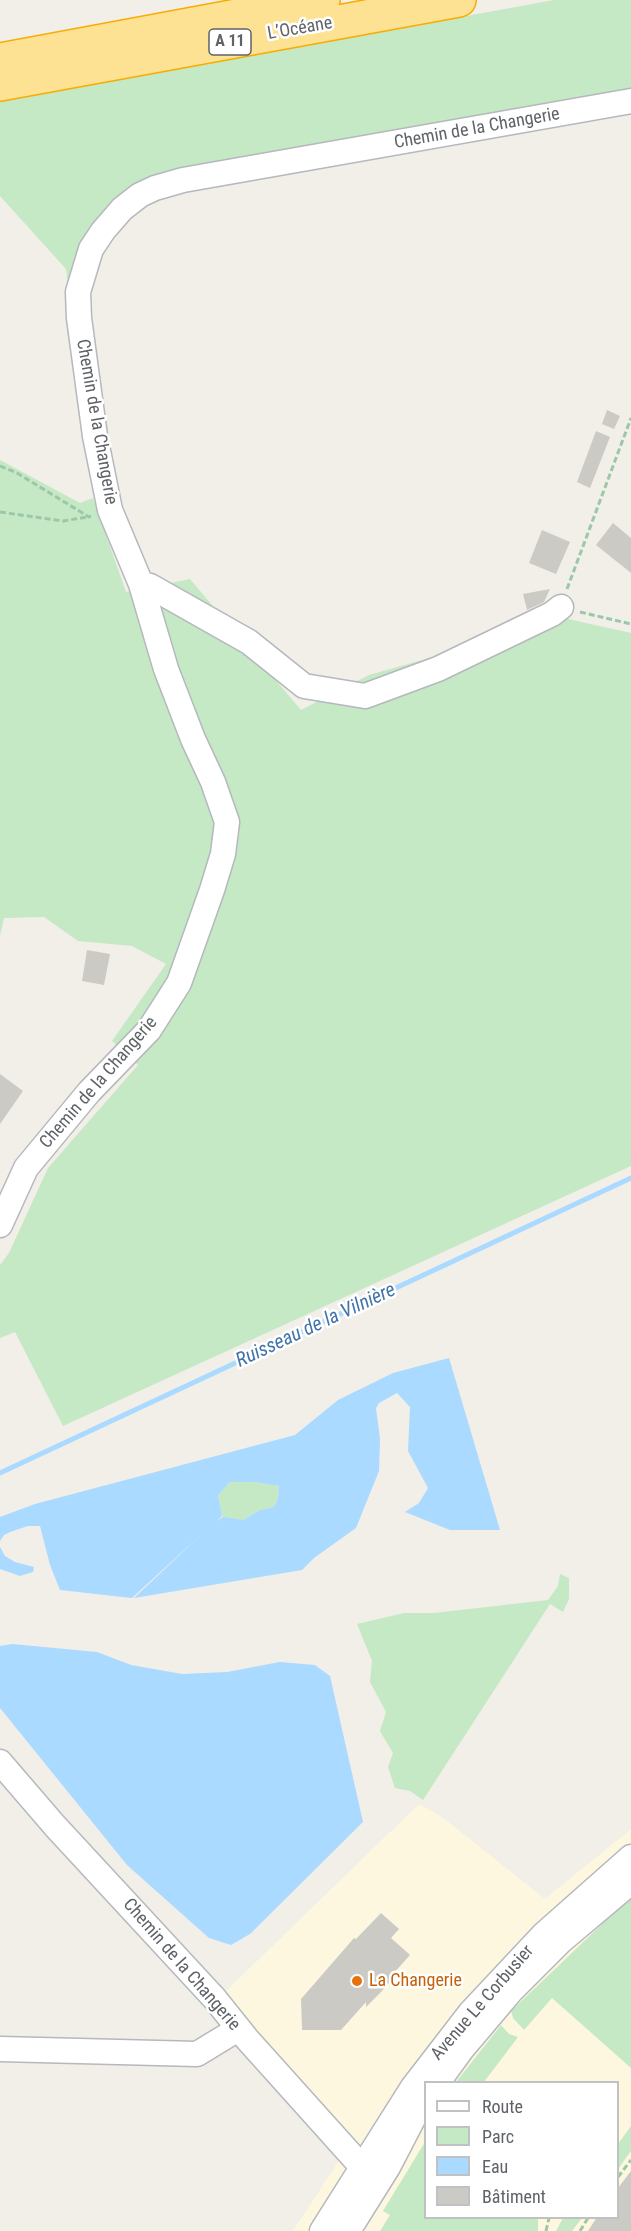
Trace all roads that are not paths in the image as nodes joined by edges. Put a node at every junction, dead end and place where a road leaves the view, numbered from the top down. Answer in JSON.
{"nodes":[{"id":1,"x":322,"y":0,"type":"edge"},
{"id":2,"x":459,"y":0,"type":"edge"},
{"id":3,"x":0,"y":60,"type":"edge"},
{"id":4,"x":0,"y":84,"type":"edge"},
{"id":5,"x":631,"y":101,"type":"edge"},
{"id":6,"x":141,"y":584,"type":"junction"},
{"id":7,"x":561,"y":607,"type":"road end"},
{"id":8,"x":0,"y":1226,"type":"edge"},
{"id":9,"x":0,"y":1762,"type":"edge"},
{"id":10,"x":631,"y":1857,"type":"edge"},
{"id":11,"x":631,"y":1882,"type":"edge"},
{"id":12,"x":238,"y":2029,"type":"junction"},
{"id":13,"x":0,"y":2049,"type":"edge"},
{"id":14,"x":439,"y":2081,"type":"edge"},
{"id":15,"x":424,"y":2103,"type":"edge"},
{"id":16,"x":362,"y":2167,"type":"junction"},
{"id":17,"x":322,"y":2231,"type":"edge"},
{"id":18,"x":348,"y":2231,"type":"edge"}],
"edges":[{"from":1,"to":3,"type":"highway","name":"L’Océane","number":"A 11"},
{"from":2,"to":4,"type":"highway","name":"L’Océane","number":"A 11"},
{"from":5,"to":6,"type":"street","name":"Chemin de la Changerie"},
{"from":6,"to":7,"type":"street"},
{"from":6,"to":8,"type":"street","name":"Chemin de la Changerie"},
{"from":9,"to":12,"type":"street","name":"Chemin de la Changerie"},
{"from":10,"to":16,"type":"street","name":"Avenue Le Corbusier"},
{"from":11,"to":14,"type":"street","name":"Avenue Le Corbusier"},
{"from":12,"to":13,"type":"street"},
{"from":12,"to":16,"type":"street","name":"Chemin de la Changerie"},
{"from":15,"to":18,"type":"street"},
{"from":16,"to":17,"type":"street","name":"Avenue Le Corbusier"}]}
